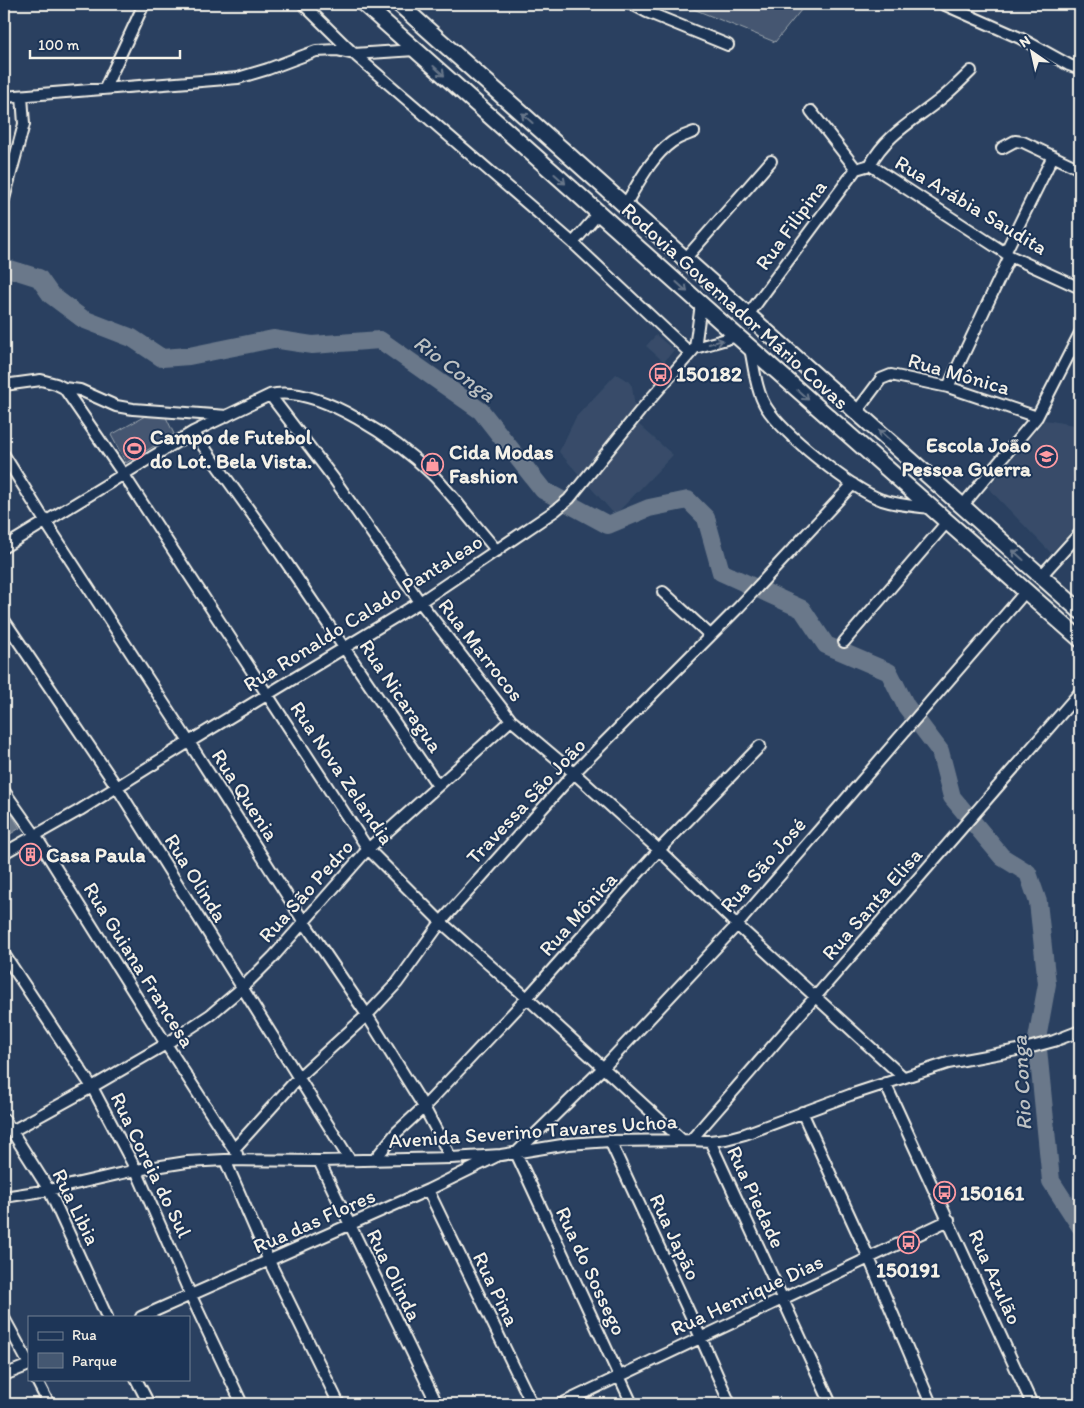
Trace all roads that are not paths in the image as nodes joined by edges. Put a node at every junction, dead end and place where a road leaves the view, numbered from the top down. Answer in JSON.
{"nodes":[{"id":1,"x":144,"y":4,"type":"edge"},
{"id":2,"x":303,"y":4,"type":"edge"},
{"id":3,"x":364,"y":4,"type":"edge"},
{"id":4,"x":399,"y":4,"type":"edge"},
{"id":5,"x":632,"y":4,"type":"edge"},
{"id":6,"x":942,"y":4,"type":"edge"},
{"id":7,"x":728,"y":44,"type":"dead end"},
{"id":8,"x":415,"y":50,"type":"junction"},
{"id":9,"x":354,"y":54,"type":"junction"},
{"id":10,"x":1080,"y":69,"type":"edge"},
{"id":11,"x":971,"y":71,"type":"dead end"},
{"id":12,"x":105,"y":88,"type":"junction"},
{"id":13,"x":22,"y":96,"type":"junction"},
{"id":14,"x":4,"y":97,"type":"edge"},
{"id":15,"x":811,"y":111,"type":"dead end"},
{"id":16,"x":694,"y":132,"type":"dead end"},
{"id":17,"x":1002,"y":148,"type":"dead end"},
{"id":18,"x":1053,"y":156,"type":"junction"},
{"id":19,"x":771,"y":161,"type":"dead end"},
{"id":20,"x":870,"y":165,"type":"junction"},
{"id":21,"x":856,"y":169,"type":"junction"},
{"id":22,"x":1080,"y":169,"type":"edge"},
{"id":23,"x":4,"y":199,"type":"edge"},
{"id":24,"x":625,"y":205,"type":"junction"},
{"id":25,"x":599,"y":213,"type":"junction"},
{"id":26,"x":573,"y":243,"type":"junction"},
{"id":27,"x":1008,"y":254,"type":"junction"},
{"id":28,"x":685,"y":259,"type":"junction"},
{"id":29,"x":1080,"y":288,"type":"edge"},
{"id":30,"x":701,"y":304,"type":"junction"},
{"id":31,"x":748,"y":315,"type":"junction"},
{"id":32,"x":1080,"y":333,"type":"edge"},
{"id":33,"x":737,"y":336,"type":"junction"},
{"id":34,"x":750,"y":348,"type":"junction"},
{"id":35,"x":692,"y":351,"type":"junction"},
{"id":36,"x":4,"y":386,"type":"edge"},
{"id":37,"x":948,"y":387,"type":"junction"},
{"id":38,"x":64,"y":388,"type":"junction"},
{"id":39,"x":270,"y":395,"type":"junction"},
{"id":40,"x":857,"y":411,"type":"junction"},
{"id":41,"x":227,"y":416,"type":"junction"},
{"id":42,"x":1036,"y":416,"type":"junction"},
{"id":43,"x":193,"y":432,"type":"junction"},
{"id":44,"x":4,"y":455,"type":"edge"},
{"id":45,"x":124,"y":475,"type":"junction"},
{"id":46,"x":853,"y":484,"type":"junction"},
{"id":47,"x":963,"y":505,"type":"junction"},
{"id":48,"x":931,"y":508,"type":"junction"},
{"id":49,"x":45,"y":521,"type":"junction"},
{"id":50,"x":947,"y":522,"type":"junction"},
{"id":51,"x":1080,"y":533,"type":"edge"},
{"id":52,"x":4,"y":547,"type":"edge"},
{"id":53,"x":497,"y":551,"type":"junction"},
{"id":54,"x":1041,"y":576,"type":"junction"},
{"id":55,"x":1026,"y":591,"type":"junction"},
{"id":56,"x":662,"y":592,"type":"dead end"},
{"id":57,"x":420,"y":602,"type":"junction"},
{"id":58,"x":1080,"y":611,"type":"edge"},
{"id":59,"x":4,"y":620,"type":"edge"},
{"id":60,"x":710,"y":635,"type":"junction"},
{"id":61,"x":1080,"y":639,"type":"edge"},
{"id":62,"x":844,"y":642,"type":"dead end"},
{"id":63,"x":346,"y":647,"type":"junction"},
{"id":64,"x":1080,"y":692,"type":"edge"},
{"id":65,"x":267,"y":695,"type":"junction"},
{"id":66,"x":511,"y":720,"type":"junction"},
{"id":67,"x":189,"y":742,"type":"junction"},
{"id":68,"x":760,"y":746,"type":"dead end"},
{"id":69,"x":574,"y":773,"type":"junction"},
{"id":70,"x":438,"y":786,"type":"junction"},
{"id":71,"x":117,"y":787,"type":"junction"},
{"id":72,"x":4,"y":791,"type":"edge"},
{"id":73,"x":35,"y":835,"type":"junction"},
{"id":74,"x":368,"y":849,"type":"junction"},
{"id":75,"x":659,"y":850,"type":"junction"},
{"id":76,"x":4,"y":853,"type":"edge"},
{"id":77,"x":304,"y":922,"type":"junction"},
{"id":78,"x":441,"y":922,"type":"junction"},
{"id":79,"x":737,"y":924,"type":"junction"},
{"id":80,"x":4,"y":954,"type":"edge"},
{"id":81,"x":242,"y":988,"type":"junction"},
{"id":82,"x":527,"y":998,"type":"junction"},
{"id":83,"x":816,"y":998,"type":"junction"},
{"id":84,"x":367,"y":1015,"type":"junction"},
{"id":85,"x":1080,"y":1031,"type":"edge"},
{"id":86,"x":166,"y":1044,"type":"junction"},
{"id":87,"x":603,"y":1068,"type":"junction"},
{"id":88,"x":299,"y":1076,"type":"junction"},
{"id":89,"x":904,"y":1077,"type":"junction"},
{"id":90,"x":885,"y":1083,"type":"junction"},
{"id":91,"x":92,"y":1087,"type":"junction"},
{"id":92,"x":424,"y":1108,"type":"junction"},
{"id":93,"x":802,"y":1112,"type":"junction"},
{"id":94,"x":4,"y":1119,"type":"edge"},
{"id":95,"x":12,"y":1131,"type":"junction"},
{"id":96,"x":686,"y":1140,"type":"junction"},
{"id":97,"x":610,"y":1141,"type":"junction"},
{"id":98,"x":710,"y":1142,"type":"junction"},
{"id":99,"x":234,"y":1149,"type":"junction"},
{"id":100,"x":516,"y":1153,"type":"junction"},
{"id":101,"x":501,"y":1155,"type":"junction"},
{"id":102,"x":452,"y":1158,"type":"junction"},
{"id":103,"x":375,"y":1159,"type":"junction"},
{"id":104,"x":225,"y":1160,"type":"junction"},
{"id":105,"x":241,"y":1160,"type":"junction"},
{"id":106,"x":350,"y":1160,"type":"junction"},
{"id":107,"x":319,"y":1161,"type":"junction"},
{"id":108,"x":136,"y":1170,"type":"junction"},
{"id":109,"x":49,"y":1190,"type":"junction"},
{"id":110,"x":428,"y":1190,"type":"junction"},
{"id":111,"x":4,"y":1197,"type":"edge"},
{"id":112,"x":949,"y":1220,"type":"junction"},
{"id":113,"x":349,"y":1225,"type":"junction"},
{"id":114,"x":870,"y":1258,"type":"junction"},
{"id":115,"x":269,"y":1261,"type":"junction"},
{"id":116,"x":191,"y":1296,"type":"junction"},
{"id":117,"x":782,"y":1299,"type":"junction"},
{"id":118,"x":107,"y":1316,"type":"edge"},
{"id":119,"x":143,"y":1316,"type":"edge"},
{"id":120,"x":4,"y":1318,"type":"edge"},
{"id":121,"x":701,"y":1338,"type":"junction"},
{"id":122,"x":28,"y":1362,"type":"edge"},
{"id":123,"x":28,"y":1364,"type":"edge"},
{"id":124,"x":4,"y":1375,"type":"edge"},
{"id":125,"x":619,"y":1376,"type":"junction"},
{"id":126,"x":37,"y":1380,"type":"edge"},
{"id":127,"x":136,"y":1380,"type":"edge"},
{"id":128,"x":49,"y":1404,"type":"edge"},
{"id":129,"x":148,"y":1404,"type":"edge"},
{"id":130,"x":242,"y":1404,"type":"edge"},
{"id":131,"x":339,"y":1404,"type":"edge"},
{"id":132,"x":437,"y":1404,"type":"edge"},
{"id":133,"x":532,"y":1404,"type":"edge"},
{"id":134,"x":561,"y":1404,"type":"edge"},
{"id":135,"x":632,"y":1404,"type":"edge"},
{"id":136,"x":730,"y":1404,"type":"edge"},
{"id":137,"x":831,"y":1404,"type":"edge"},
{"id":138,"x":931,"y":1404,"type":"edge"},
{"id":139,"x":1032,"y":1404,"type":"edge"}],
"edges":[{"from":1,"to":12,"type":"street"},
{"from":2,"to":9,"type":"street"},
{"from":3,"to":8,"type":"highway","name":"Rodovia Governador Mário Covas"},
{"from":24,"to":4,"type":"highway","name":"Rodovia Governador Mário Covas","one_way":true},
{"from":5,"to":7,"type":"street"},
{"from":6,"to":10,"type":"street"},
{"from":8,"to":9,"type":"street"},
{"from":8,"to":25,"type":"highway","name":"Rodovia Governador Mário Covas","one_way":true},
{"from":9,"to":12,"type":"street"},
{"from":9,"to":26,"type":"street"},
{"from":11,"to":20,"type":"street"},
{"from":12,"to":13,"type":"street"},
{"from":13,"to":14,"type":"street"},
{"from":13,"to":23,"type":"street"},
{"from":15,"to":21,"type":"street"},
{"from":16,"to":24,"type":"street"},
{"from":17,"to":18,"type":"street"},
{"from":18,"to":22,"type":"street"},
{"from":18,"to":27,"type":"street"},
{"from":19,"to":28,"type":"street"},
{"from":20,"to":21,"type":"street","name":"Rua Filipina"},
{"from":20,"to":27,"type":"street","name":"Rua Arábia Saudita"},
{"from":21,"to":31,"type":"street","name":"Rua Filipina"},
{"from":24,"to":28,"type":"highway","name":"Rodovia Governador Mário Covas"},
{"from":25,"to":26,"type":"street"},
{"from":25,"to":30,"type":"highway","name":"Rodovia Governador Mário Covas","one_way":true},
{"from":26,"to":35,"type":"street"},
{"from":27,"to":29,"type":"street","name":"Rua Arábia Saudita"},
{"from":27,"to":37,"type":"street"},
{"from":28,"to":31,"type":"highway","name":"Rodovia Governador Mário Covas"},
{"from":30,"to":33,"type":"highway","name":"Rodovia Governador Mário Covas"},
{"from":30,"to":35,"type":"street"},
{"from":31,"to":40,"type":"highway","name":"Rodovia Governador Mário Covas"},
{"from":32,"to":42,"type":"street"},
{"from":33,"to":34,"type":"highway","name":"Rodovia Governador Mário Covas"},
{"from":35,"to":33,"type":"street","one_way":true},
{"from":34,"to":46,"type":"street"},
{"from":34,"to":48,"type":"highway","name":"Rodovia Governador Mário Covas","one_way":true},
{"from":35,"to":53,"type":"street","name":"Rua Ronaldo Calado Pantaleao"},
{"from":36,"to":38,"type":"street"},
{"from":37,"to":40,"type":"street","name":"Rua Mônica"},
{"from":37,"to":42,"type":"street","name":"Rua Mônica"},
{"from":38,"to":41,"type":"street"},
{"from":38,"to":45,"type":"street","name":"Rua Nova Zelandia"},
{"from":39,"to":41,"type":"street"},
{"from":39,"to":53,"type":"street"},
{"from":39,"to":57,"type":"street","name":"Rua Marrocos"},
{"from":47,"to":40,"type":"highway","name":"Rodovia Governador Mário Covas","one_way":true},
{"from":41,"to":43,"type":"street"},
{"from":42,"to":47,"type":"street"},
{"from":43,"to":45,"type":"street"},
{"from":43,"to":63,"type":"street","name":"Rua Nicaragua"},
{"from":44,"to":49,"type":"street","name":"Rua Quenia"},
{"from":45,"to":49,"type":"street"},
{"from":45,"to":65,"type":"street","name":"Rua Nova Zelandia"},
{"from":46,"to":48,"type":"street"},
{"from":46,"to":60,"type":"street","name":"Travessa São João"},
{"from":54,"to":47,"type":"highway","name":"Rodovia Governador Mário Covas","one_way":true},
{"from":48,"to":50,"type":"highway","name":"Rodovia Governador Mário Covas"},
{"from":49,"to":52,"type":"street"},
{"from":49,"to":67,"type":"street","name":"Rua Quenia"},
{"from":50,"to":55,"type":"highway","name":"Rodovia Governador Mário Covas"},
{"from":50,"to":62,"type":"street"},
{"from":51,"to":54,"type":"street"},
{"from":53,"to":57,"type":"street","name":"Rua Ronaldo Calado Pantaleao"},
{"from":54,"to":58,"type":"highway","name":"Rodovia Governador Mário Covas"},
{"from":55,"to":61,"type":"highway","name":"Rodovia Governador Mário Covas"},
{"from":55,"to":79,"type":"street","name":"Rua São José"},
{"from":56,"to":60,"type":"street"},
{"from":57,"to":63,"type":"street","name":"Rua Ronaldo Calado Pantaleao"},
{"from":57,"to":66,"type":"street","name":"Rua Marrocos"},
{"from":59,"to":71,"type":"street","name":"Rua Olinda"},
{"from":60,"to":69,"type":"street","name":"Travessa São João"},
{"from":63,"to":65,"type":"street","name":"Rua Ronaldo Calado Pantaleao"},
{"from":63,"to":70,"type":"street","name":"Rua Nicaragua"},
{"from":64,"to":83,"type":"street","name":"Rua Santa Elisa"},
{"from":65,"to":67,"type":"street","name":"Rua Ronaldo Calado Pantaleao"},
{"from":65,"to":74,"type":"street","name":"Rua Nova Zelandia"},
{"from":66,"to":69,"type":"street","name":"Rua Marrocos"},
{"from":66,"to":70,"type":"street","name":"Rua São Pedro"},
{"from":67,"to":71,"type":"street","name":"Rua Ronaldo Calado Pantaleao"},
{"from":67,"to":77,"type":"street","name":"Rua Quenia"},
{"from":68,"to":75,"type":"street","name":"Rua Mônica"},
{"from":69,"to":75,"type":"street","name":"Rua Marrocos"},
{"from":69,"to":78,"type":"street","name":"Travessa São João"},
{"from":70,"to":74,"type":"street","name":"Rua São Pedro"},
{"from":71,"to":73,"type":"street","name":"Rua Ronaldo Calado Pantaleao"},
{"from":71,"to":81,"type":"street","name":"Rua Olinda"},
{"from":72,"to":73,"type":"street","name":"Rua Guiana Francesa"},
{"from":73,"to":76,"type":"street","name":"Rua Ronaldo Calado Pantaleao"},
{"from":73,"to":86,"type":"street","name":"Rua Guiana Francesa"},
{"from":74,"to":77,"type":"street","name":"Rua São Pedro"},
{"from":74,"to":78,"type":"street","name":"Rua Nova Zelandia"},
{"from":75,"to":79,"type":"street","name":"Rua Marrocos"},
{"from":75,"to":82,"type":"street","name":"Rua Mônica"},
{"from":77,"to":81,"type":"street","name":"Rua São Pedro"},
{"from":77,"to":84,"type":"street","name":"Rua Quenia"},
{"from":78,"to":82,"type":"street","name":"Rua Nova Zelandia"},
{"from":78,"to":84,"type":"street","name":"Travessa São João"},
{"from":79,"to":83,"type":"street","name":"Rua Marrocos"},
{"from":79,"to":87,"type":"street","name":"Rua São José"},
{"from":80,"to":91,"type":"street","name":"Rua Coreia do Sul"},
{"from":81,"to":86,"type":"street","name":"Rua São Pedro"},
{"from":81,"to":88,"type":"street","name":"Rua Olinda"},
{"from":82,"to":87,"type":"street","name":"Rua Nova Zelandia"},
{"from":82,"to":92,"type":"street","name":"Rua Mônica"},
{"from":83,"to":89,"type":"street","name":"Rua Marrocos"},
{"from":83,"to":96,"type":"street","name":"Rua Santa Elisa"},
{"from":84,"to":88,"type":"street","name":"Travessa São João"},
{"from":84,"to":92,"type":"street","name":"Rua Quenia"},
{"from":85,"to":89,"type":"street","name":"Avenida Severino Tavares Uchoa"},
{"from":86,"to":91,"type":"street","name":"Rua São Pedro"},
{"from":86,"to":99,"type":"street","name":"Rua Guiana Francesa"},
{"from":87,"to":96,"type":"street","name":"Rua Nova Zelandia"},
{"from":87,"to":100,"type":"street","name":"Rua São José"},
{"from":88,"to":99,"type":"street","name":"Travessa São João"},
{"from":88,"to":106,"type":"street","name":"Rua Olinda"},
{"from":89,"to":90,"type":"street","name":"Avenida Severino Tavares Uchoa"},
{"from":90,"to":93,"type":"street","name":"Avenida Severino Tavares Uchoa"},
{"from":90,"to":112,"type":"street","name":"Rua Azulão"},
{"from":91,"to":95,"type":"street","name":"Rua São Pedro"},
{"from":91,"to":108,"type":"street","name":"Rua Coreia do Sul"},
{"from":92,"to":102,"type":"street","name":"Rua Quenia"},
{"from":92,"to":103,"type":"street","name":"Rua Mônica"},
{"from":93,"to":98,"type":"street","name":"Avenida Severino Tavares Uchoa"},
{"from":93,"to":114,"type":"street"},
{"from":94,"to":95,"type":"street","name":"Rua Libia"},
{"from":95,"to":109,"type":"street","name":"Rua Libia"},
{"from":96,"to":97,"type":"street","name":"Avenida Severino Tavares Uchoa"},
{"from":96,"to":98,"type":"street","name":"Avenida Severino Tavares Uchoa"},
{"from":97,"to":100,"type":"street","name":"Avenida Severino Tavares Uchoa"},
{"from":97,"to":121,"type":"street","name":"Rua Japão"},
{"from":98,"to":117,"type":"street","name":"Rua Piedade"},
{"from":99,"to":105,"type":"street","name":"Rua Guiana Francesa"},
{"from":100,"to":101,"type":"street","name":"Avenida Severino Tavares Uchoa"},
{"from":100,"to":125,"type":"street","name":"Rua do Sossego"},
{"from":101,"to":102,"type":"street","name":"Avenida Severino Tavares Uchoa"},
{"from":101,"to":110,"type":"street","name":"Rua das Flores"},
{"from":102,"to":103,"type":"street","name":"Avenida Severino Tavares Uchoa"},
{"from":103,"to":106,"type":"street","name":"Avenida Severino Tavares Uchoa"},
{"from":104,"to":105,"type":"street","name":"Avenida Severino Tavares Uchoa"},
{"from":104,"to":108,"type":"street","name":"Avenida Severino Tavares Uchoa"},
{"from":104,"to":115,"type":"street"},
{"from":105,"to":107,"type":"street","name":"Avenida Severino Tavares Uchoa"},
{"from":106,"to":107,"type":"street","name":"Avenida Severino Tavares Uchoa"},
{"from":107,"to":113,"type":"street","name":"Rua Olinda"},
{"from":108,"to":109,"type":"street","name":"Avenida Severino Tavares Uchoa"},
{"from":108,"to":116,"type":"street","name":"Rua Coreia do Sul"},
{"from":109,"to":111,"type":"street","name":"Avenida Severino Tavares Uchoa"},
{"from":109,"to":118,"type":"street","name":"Rua Libia"},
{"from":110,"to":113,"type":"street","name":"Rua das Flores"},
{"from":110,"to":133,"type":"street","name":"Rua Pina"},
{"from":112,"to":114,"type":"street","name":"Rua Henrique Dias"},
{"from":112,"to":139,"type":"street","name":"Rua Azulão"},
{"from":113,"to":115,"type":"street","name":"Rua das Flores"},
{"from":113,"to":132,"type":"street","name":"Rua Olinda"},
{"from":114,"to":117,"type":"street","name":"Rua Henrique Dias"},
{"from":114,"to":138,"type":"street"},
{"from":115,"to":116,"type":"street","name":"Rua das Flores"},
{"from":115,"to":131,"type":"street"},
{"from":116,"to":119,"type":"street","name":"Rua das Flores"},
{"from":116,"to":130,"type":"street","name":"Rua Coreia do Sul"},
{"from":117,"to":121,"type":"street","name":"Rua Henrique Dias"},
{"from":117,"to":137,"type":"street","name":"Rua Piedade"},
{"from":120,"to":122,"type":"street"},
{"from":121,"to":125,"type":"street","name":"Rua Henrique Dias"},
{"from":121,"to":136,"type":"street","name":"Rua Japão"},
{"from":123,"to":124,"type":"street"},
{"from":125,"to":134,"type":"street","name":"Rua Henrique Dias"},
{"from":125,"to":135,"type":"street","name":"Rua do Sossego"},
{"from":126,"to":128,"type":"street"},
{"from":127,"to":129,"type":"street"}]}
